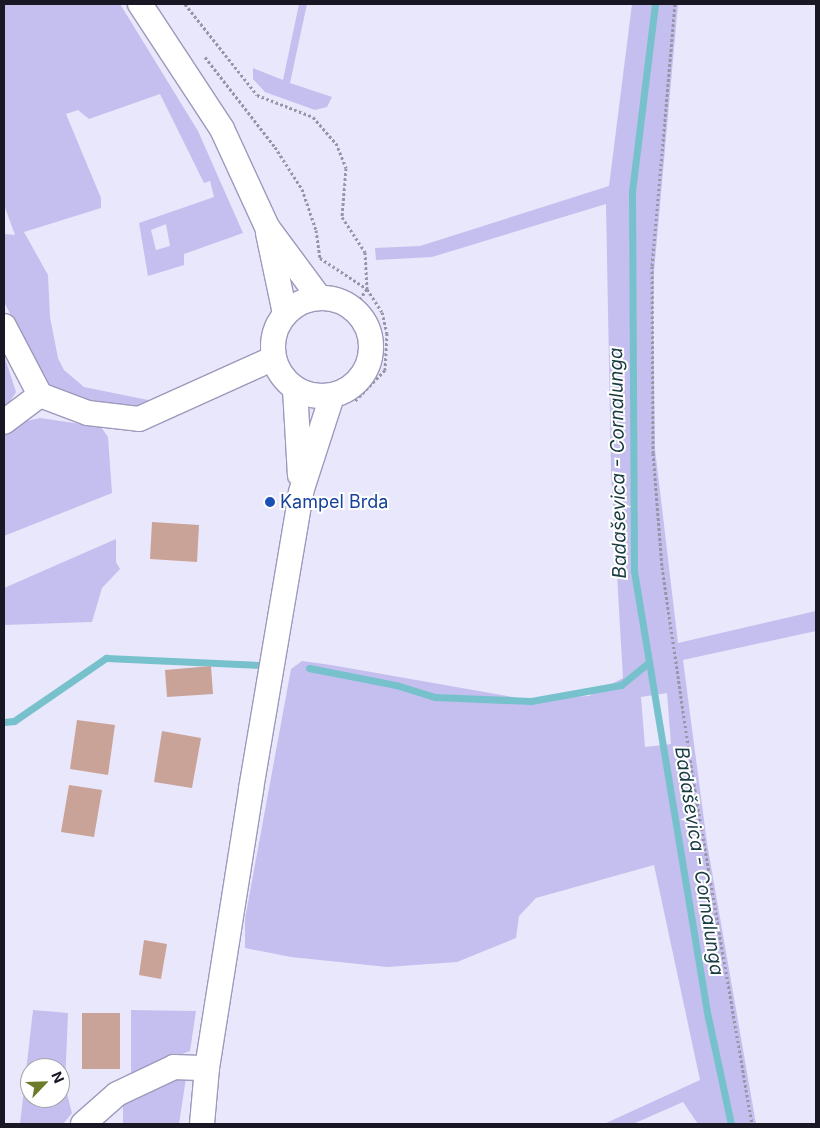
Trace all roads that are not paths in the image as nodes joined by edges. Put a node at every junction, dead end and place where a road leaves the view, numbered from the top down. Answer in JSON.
{"nodes":[{"id":1,"x":140,"y":4,"type":"edge"},
{"id":2,"x":267,"y":226,"type":"junction"},
{"id":3,"x":319,"y":297,"type":"junction"},
{"id":4,"x":285,"y":314,"type":"junction"},
{"id":5,"x":4,"y":326,"type":"edge"},
{"id":6,"x":274,"y":358,"type":"junction"},
{"id":7,"x":295,"y":390,"type":"junction"},
{"id":8,"x":40,"y":396,"type":"junction"},
{"id":9,"x":332,"y":396,"type":"junction"},
{"id":10,"x":4,"y":422,"type":"edge"},
{"id":11,"x":301,"y":492,"type":"junction"},
{"id":12,"x":207,"y":1068,"type":"junction"},
{"id":13,"x":82,"y":1124,"type":"edge"},
{"id":14,"x":202,"y":1124,"type":"edge"}],
"edges":[{"from":1,"to":2,"type":"street"},
{"from":2,"to":3,"type":"street"},
{"from":2,"to":4,"type":"street"},
{"from":3,"to":4,"type":"street"},
{"from":3,"to":9,"type":"street"},
{"from":4,"to":6,"type":"street"},
{"from":5,"to":8,"type":"street"},
{"from":6,"to":7,"type":"street"},
{"from":6,"to":8,"type":"street"},
{"from":7,"to":9,"type":"street"},
{"from":7,"to":11,"type":"street"},
{"from":8,"to":10,"type":"street"},
{"from":9,"to":11,"type":"street"},
{"from":11,"to":12,"type":"street"},
{"from":12,"to":13,"type":"street"},
{"from":12,"to":14,"type":"street"}]}
